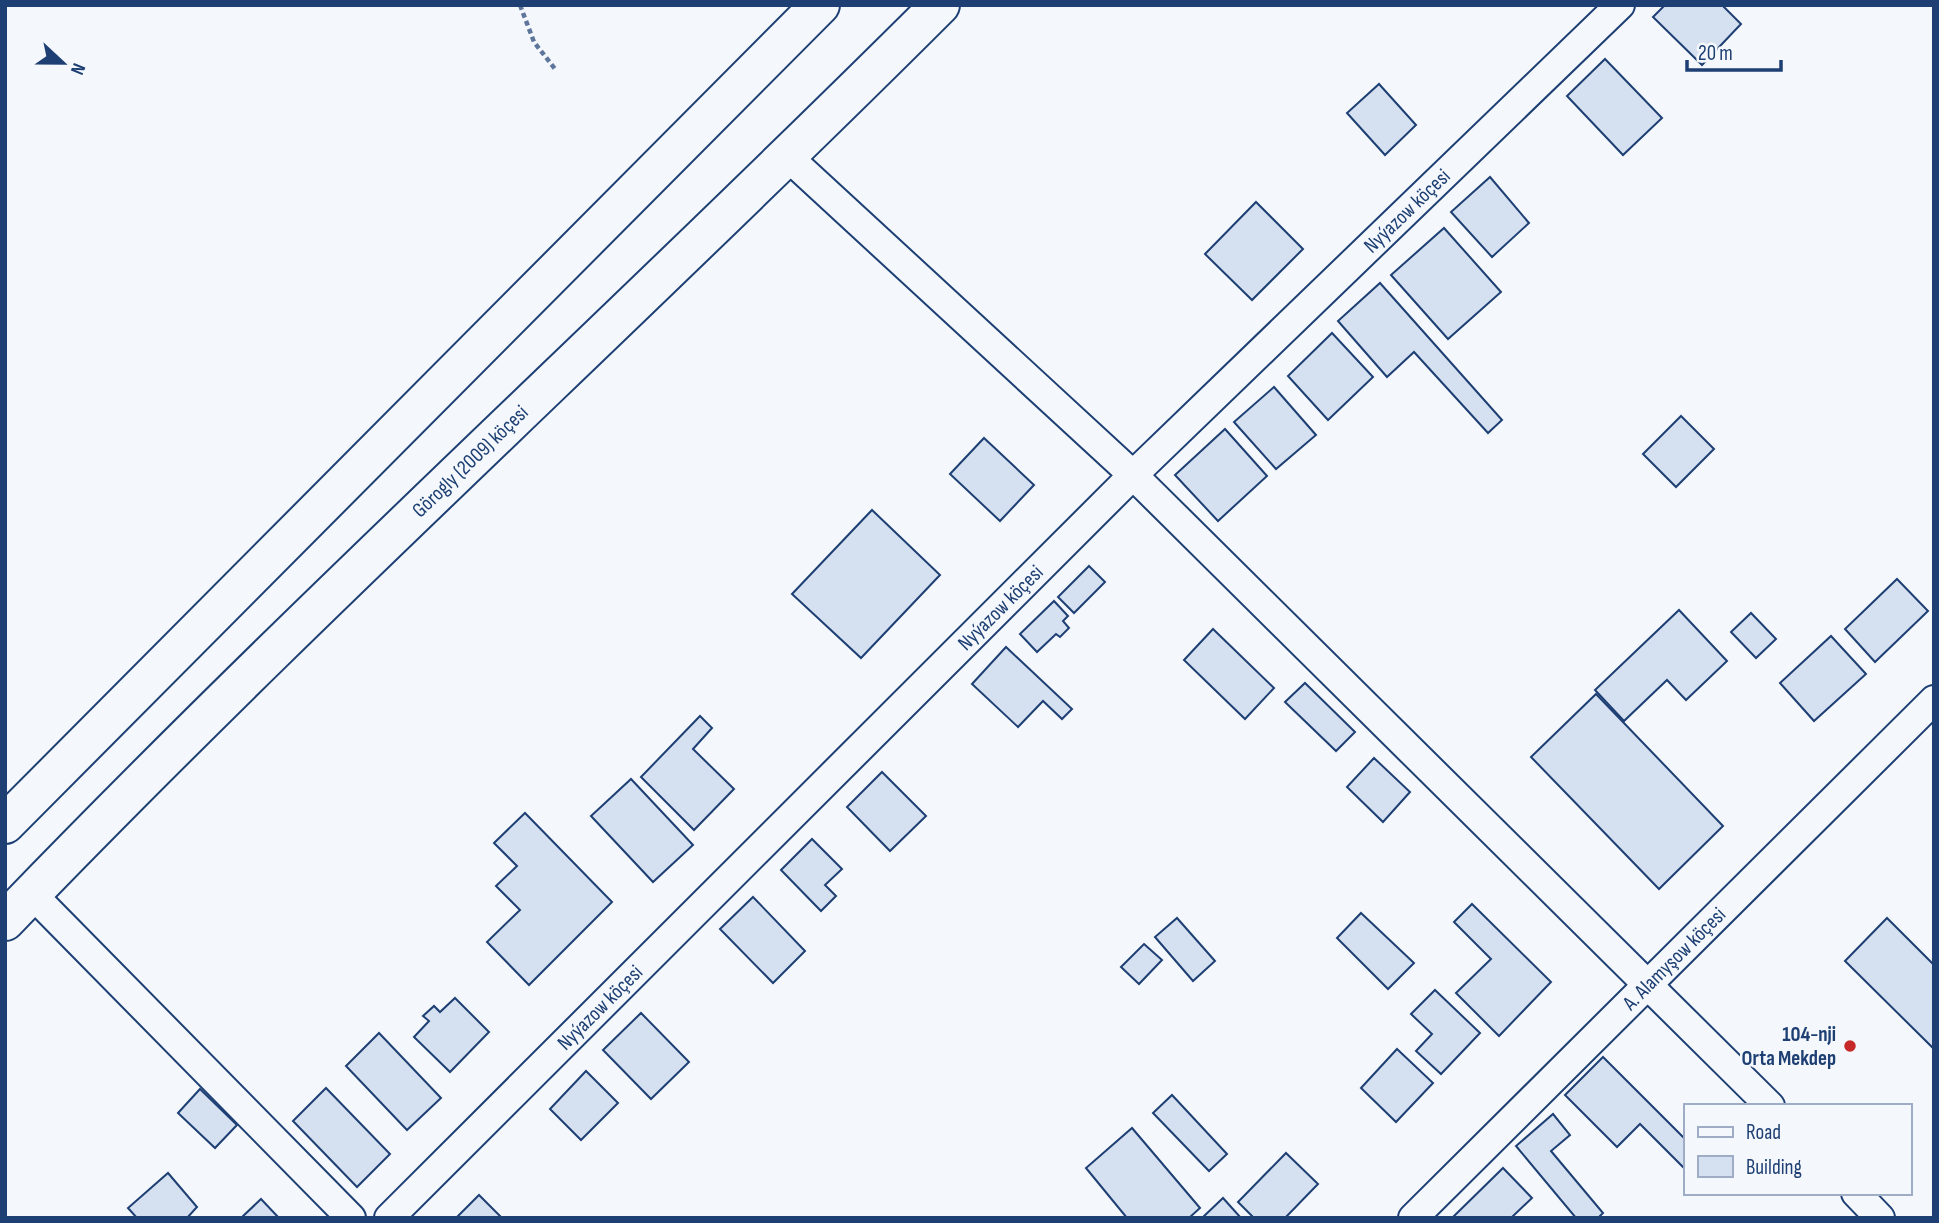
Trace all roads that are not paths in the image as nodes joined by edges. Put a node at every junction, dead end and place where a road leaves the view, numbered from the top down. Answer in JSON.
{"nodes":[{"id":1,"x":820,"y":5,"type":"edge"},
{"id":2,"x":940,"y":5,"type":"edge"},
{"id":3,"x":1620,"y":5,"type":"edge"},
{"id":4,"x":788,"y":157,"type":"junction"},
{"id":5,"x":1133,"y":474,"type":"junction"},
{"id":6,"x":1934,"y":700,"type":"edge"},
{"id":7,"x":5,"y":824,"type":"edge"},
{"id":8,"x":31,"y":894,"type":"junction"},
{"id":9,"x":5,"y":921,"type":"edge"},
{"id":10,"x":1651,"y":984,"type":"junction"},
{"id":11,"x":1768,"y":1104,"type":"edge"},
{"id":12,"x":1858,"y":1195,"type":"edge"},
{"id":13,"x":351,"y":1218,"type":"edge"},
{"id":14,"x":389,"y":1218,"type":"edge"},
{"id":15,"x":1413,"y":1218,"type":"edge"},
{"id":16,"x":1880,"y":1218,"type":"edge"}],
"edges":[{"from":1,"to":7,"type":"main road"},
{"from":2,"to":4,"type":"main road","name":"Görogly (2009) köçesi"},
{"from":3,"to":5,"type":"street","name":"Nyýazow köçesi"},
{"from":4,"to":5,"type":"street"},
{"from":4,"to":8,"type":"main road","name":"Görogly (2009) köçesi"},
{"from":5,"to":10,"type":"street"},
{"from":5,"to":14,"type":"street","name":"Nyýazow köçesi"},
{"from":6,"to":10,"type":"street","name":"A. Alamyşow köçesi"},
{"from":8,"to":9,"type":"main road","name":"Görogly (2009) köçesi"},
{"from":8,"to":13,"type":"street"},
{"from":10,"to":11,"type":"street"},
{"from":10,"to":15,"type":"street","name":"A. Alamyşow köçesi"},
{"from":12,"to":16,"type":"street"}]}
